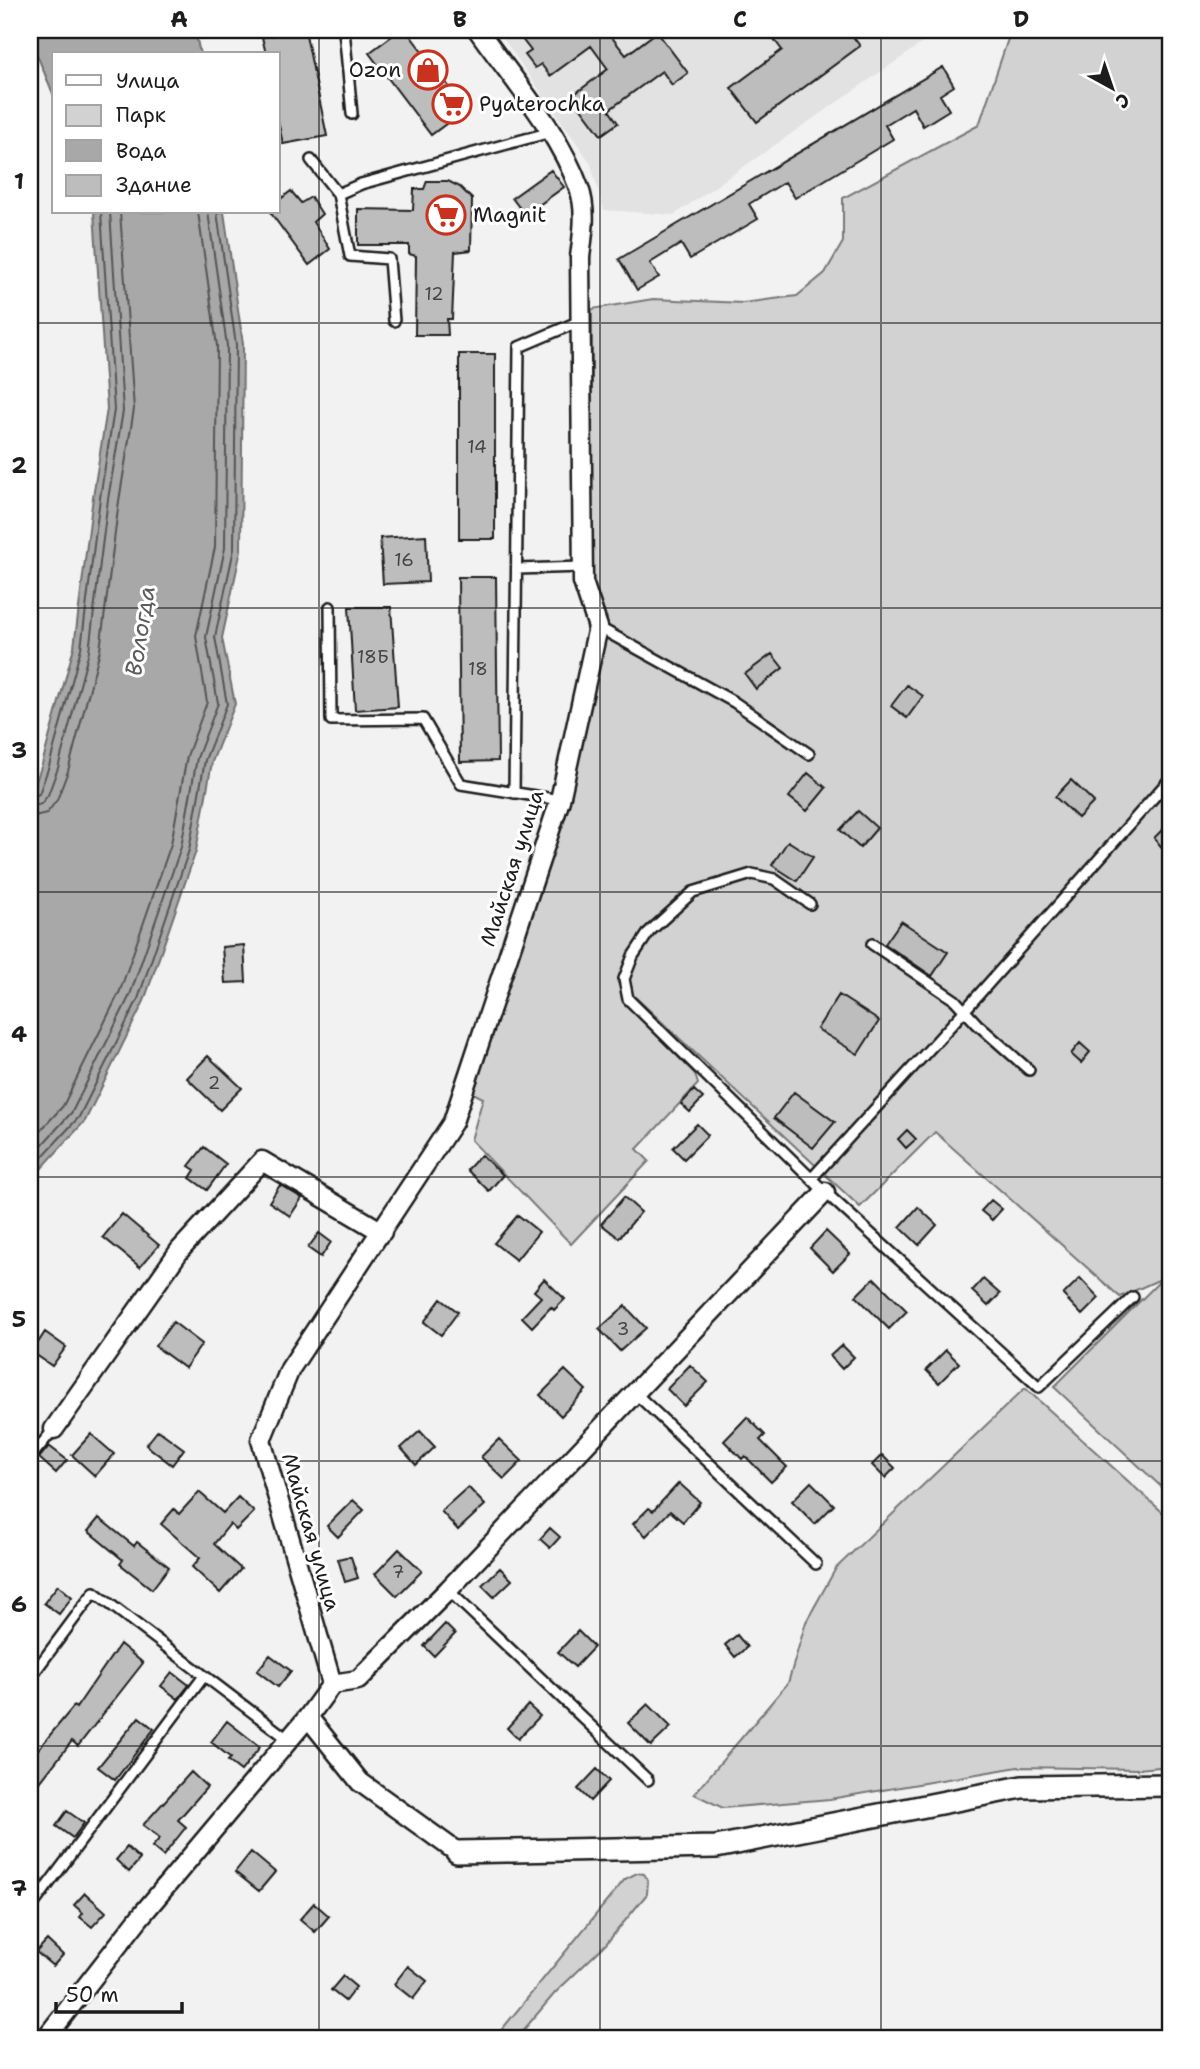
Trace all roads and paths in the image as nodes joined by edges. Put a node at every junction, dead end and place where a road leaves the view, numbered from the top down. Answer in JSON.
{"nodes":[{"id":1,"x":344,"y":30,"type":"edge"},
{"id":2,"x":478,"y":30,"type":"edge"},
{"id":3,"x":352,"y":114,"type":"dead end"},
{"id":4,"x":551,"y":132,"type":"junction"},
{"id":5,"x":311,"y":160,"type":"dead end"},
{"id":6,"x":338,"y":194,"type":"junction"},
{"id":7,"x":394,"y":321,"type":"dead end"},
{"id":8,"x":580,"y":321,"type":"junction"},
{"id":9,"x":583,"y":568,"type":"junction"},
{"id":10,"x":517,"y":569,"type":"junction"},
{"id":11,"x":330,"y":607,"type":"dead end"},
{"id":12,"x":598,"y":627,"type":"junction"},
{"id":13,"x":808,"y":754,"type":"dead end"},
{"id":14,"x":1170,"y":779,"type":"edge"},
{"id":15,"x":514,"y":793,"type":"junction"},
{"id":16,"x":559,"y":800,"type":"junction"},
{"id":17,"x":810,"y":904,"type":"dead end"},
{"id":18,"x":872,"y":944,"type":"dead end"},
{"id":19,"x":965,"y":1010,"type":"junction"},
{"id":20,"x":1029,"y":1070,"type":"dead end"},
{"id":21,"x":812,"y":1178,"type":"junction"},
{"id":22,"x":825,"y":1192,"type":"junction"},
{"id":23,"x":382,"y":1232,"type":"junction"},
{"id":24,"x":1133,"y":1297,"type":"dead end"},
{"id":25,"x":634,"y":1392,"type":"junction"},
{"id":26,"x":54,"y":1429,"type":"joint"},
{"id":27,"x":30,"y":1458,"type":"edge"},
{"id":28,"x":816,"y":1564,"type":"dead end"},
{"id":29,"x":448,"y":1590,"type":"junction"},
{"id":30,"x":204,"y":1676,"type":"junction"},
{"id":31,"x":30,"y":1678,"type":"edge"},
{"id":32,"x":332,"y":1684,"type":"junction"},
{"id":33,"x":308,"y":1717,"type":"junction"},
{"id":34,"x":289,"y":1740,"type":"junction"},
{"id":35,"x":648,"y":1780,"type":"dead end"},
{"id":36,"x":1170,"y":1785,"type":"edge"},
{"id":37,"x":457,"y":1852,"type":"joint"},
{"id":38,"x":30,"y":1909,"type":"edge"},
{"id":39,"x":45,"y":2039,"type":"edge"}],
"edges":[{"from":1,"to":3,"type":"lane"},
{"from":2,"to":4,"type":"street"},
{"from":4,"to":6,"type":"lane"},
{"from":4,"to":8,"type":"street"},
{"from":5,"to":6,"type":"lane"},
{"from":6,"to":7,"type":"lane"},
{"from":8,"to":9,"type":"street"},
{"from":8,"to":10,"type":"lane"},
{"from":9,"to":10,"type":"lane"},
{"from":9,"to":12,"type":"street"},
{"from":10,"to":15,"type":"lane"},
{"from":11,"to":15,"type":"lane"},
{"from":12,"to":13,"type":"lane"},
{"from":12,"to":16,"type":"street","name":"Майская улица"},
{"from":14,"to":19,"type":"lane"},
{"from":15,"to":16,"type":"lane"},
{"from":16,"to":23,"type":"street","name":"Майская улица"},
{"from":17,"to":21,"type":"lane"},
{"from":18,"to":19,"type":"lane"},
{"from":19,"to":20,"type":"lane"},
{"from":19,"to":21,"type":"lane"},
{"from":21,"to":22,"type":"lane"},
{"from":22,"to":24,"type":"lane"},
{"from":22,"to":25,"type":"street"},
{"from":23,"to":26,"type":"street"},
{"from":23,"to":32,"type":"street","name":"Майская улица"},
{"from":25,"to":28,"type":"lane"},
{"from":25,"to":29,"type":"street"},
{"from":26,"to":27,"type":"lane"},
{"from":29,"to":32,"type":"street"},
{"from":29,"to":35,"type":"lane"},
{"from":30,"to":31,"type":"lane"},
{"from":30,"to":34,"type":"lane"},
{"from":30,"to":38,"type":"lane"},
{"from":32,"to":33,"type":"street"},
{"from":33,"to":34,"type":"street"},
{"from":33,"to":37,"type":"street"},
{"from":34,"to":39,"type":"street"},
{"from":36,"to":37,"type":"street"}]}
